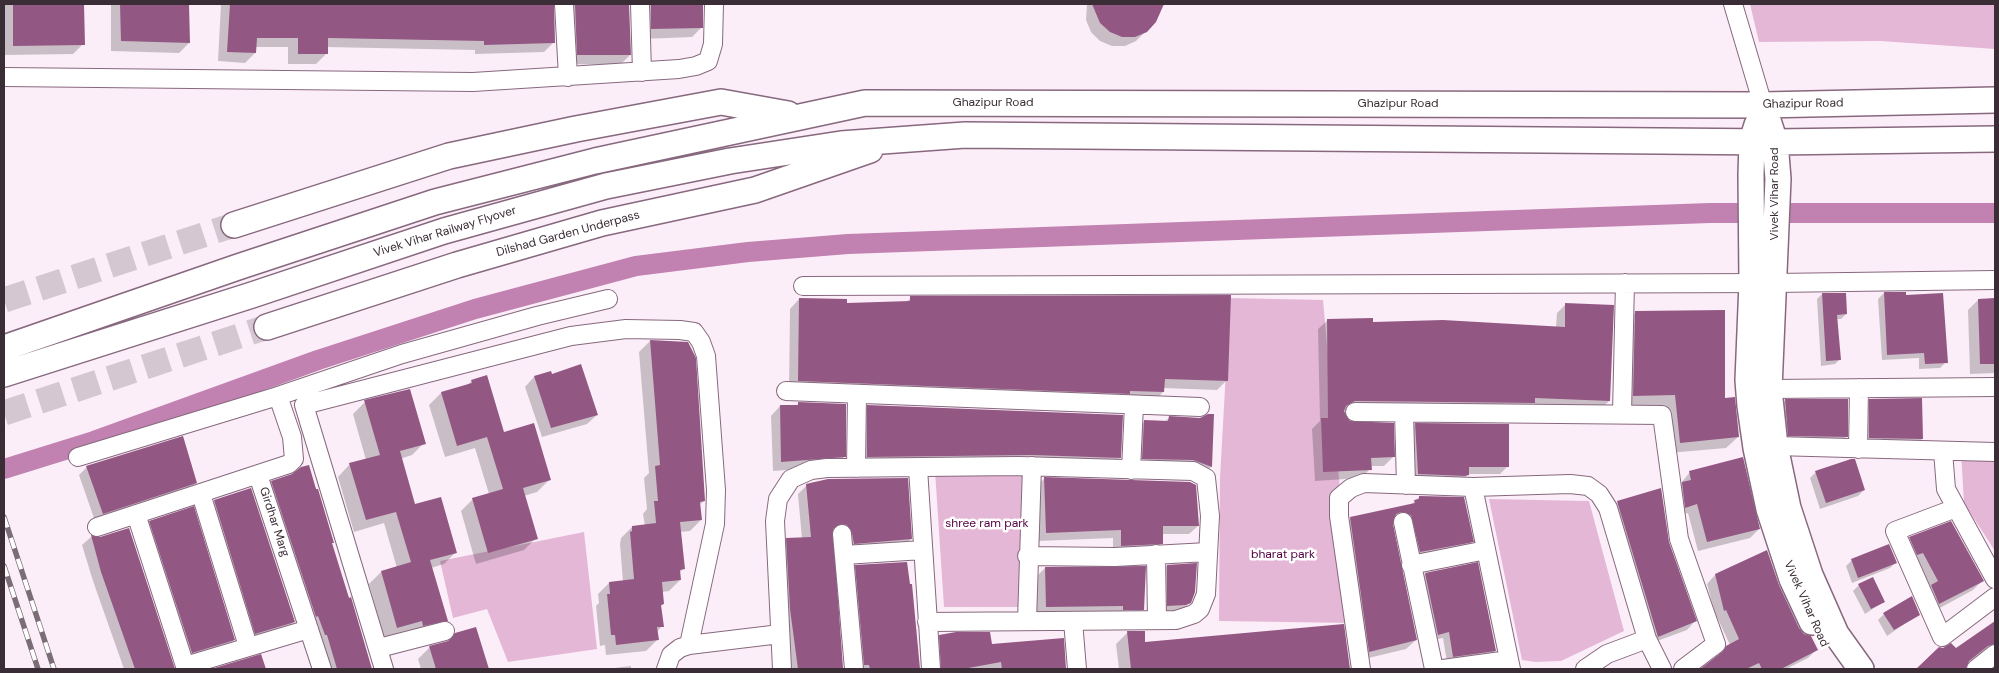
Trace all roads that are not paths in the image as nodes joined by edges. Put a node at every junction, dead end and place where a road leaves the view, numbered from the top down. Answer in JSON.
{"nodes":[{"id":1,"x":564,"y":4,"type":"edge"},
{"id":2,"x":640,"y":4,"type":"edge"},
{"id":3,"x":714,"y":4,"type":"edge"},
{"id":4,"x":1733,"y":4,"type":"edge"},
{"id":5,"x":642,"y":72,"type":"junction"},
{"id":6,"x":4,"y":76,"type":"edge"},
{"id":7,"x":568,"y":76,"type":"junction"},
{"id":8,"x":1995,"y":100,"type":"edge"},
{"id":9,"x":1763,"y":105,"type":"junction"},
{"id":10,"x":802,"y":116,"type":"junction"},
{"id":11,"x":898,"y":139,"type":"junction"},
{"id":12,"x":1995,"y":139,"type":"edge"},
{"id":13,"x":1764,"y":142,"type":"junction"},
{"id":14,"x":234,"y":226,"type":"tunnel mouth"},
{"id":15,"x":1764,"y":243,"type":"junction"},
{"id":16,"x":1995,"y":280,"type":"edge"},
{"id":17,"x":1625,"y":283,"type":"junction"},
{"id":18,"x":1763,"y":283,"type":"junction"},
{"id":19,"x":803,"y":286,"type":"dead end"},
{"id":20,"x":608,"y":299,"type":"dead end"},
{"id":21,"x":267,"y":327,"type":"tunnel mouth"},
{"id":22,"x":4,"y":348,"type":"edge"},
{"id":23,"x":8,"y":373,"type":"edge"},
{"id":24,"x":1995,"y":387,"type":"edge"},
{"id":25,"x":1859,"y":388,"type":"junction"},
{"id":26,"x":1769,"y":389,"type":"junction"},
{"id":27,"x":786,"y":391,"type":"dead end"},
{"id":28,"x":857,"y":394,"type":"junction"},
{"id":29,"x":278,"y":396,"type":"junction"},
{"id":30,"x":1134,"y":405,"type":"junction"},
{"id":31,"x":1200,"y":407,"type":"dead end"},
{"id":32,"x":1356,"y":412,"type":"dead end"},
{"id":33,"x":1404,"y":413,"type":"junction"},
{"id":34,"x":1622,"y":414,"type":"junction"},
{"id":35,"x":1775,"y":446,"type":"junction"},
{"id":36,"x":1858,"y":449,"type":"junction"},
{"id":37,"x":1943,"y":451,"type":"junction"},
{"id":38,"x":1995,"y":452,"type":"edge"},
{"id":39,"x":78,"y":457,"type":"dead end"},
{"id":40,"x":1032,"y":466,"type":"junction"},
{"id":41,"x":856,"y":468,"type":"junction"},
{"id":42,"x":918,"y":468,"type":"junction"},
{"id":43,"x":1130,"y":470,"type":"junction"},
{"id":44,"x":258,"y":475,"type":"junction"},
{"id":45,"x":1406,"y":485,"type":"junction"},
{"id":46,"x":1473,"y":487,"type":"junction"},
{"id":47,"x":201,"y":494,"type":"junction"},
{"id":48,"x":1956,"y":508,"type":"junction"},
{"id":49,"x":136,"y":514,"type":"junction"},
{"id":50,"x":1402,"y":522,"type":"dead end"},
{"id":51,"x":97,"y":527,"type":"dead end"},
{"id":52,"x":842,"y":534,"type":"dead end"},
{"id":53,"x":923,"y":550,"type":"junction"},
{"id":54,"x":1486,"y":550,"type":"junction"},
{"id":55,"x":1208,"y":552,"type":"junction"},
{"id":56,"x":1156,"y":554,"type":"junction"},
{"id":57,"x":844,"y":555,"type":"junction"},
{"id":58,"x":1027,"y":556,"type":"junction"},
{"id":59,"x":1411,"y":565,"type":"junction"},
{"id":60,"x":1995,"y":579,"type":"edge"},
{"id":61,"x":1995,"y":597,"type":"edge"},
{"id":62,"x":1157,"y":620,"type":"junction"},
{"id":63,"x":1027,"y":621,"type":"junction"},
{"id":64,"x":1073,"y":621,"type":"junction"},
{"id":65,"x":928,"y":622,"type":"junction"},
{"id":66,"x":309,"y":629,"type":"junction"},
{"id":67,"x":446,"y":631,"type":"dead end"},
{"id":68,"x":780,"y":634,"type":"junction"},
{"id":69,"x":1647,"y":639,"type":"junction"},
{"id":70,"x":689,"y":645,"type":"junction"},
{"id":71,"x":248,"y":646,"type":"junction"},
{"id":72,"x":379,"y":648,"type":"junction"},
{"id":73,"x":1995,"y":654,"type":"edge"},
{"id":74,"x":1510,"y":665,"type":"edge"},
{"id":75,"x":186,"y":668,"type":"edge"},
{"id":76,"x":1852,"y":668,"type":"edge"},
{"id":77,"x":322,"y":669,"type":"edge"},
{"id":78,"x":384,"y":669,"type":"edge"},
{"id":79,"x":666,"y":669,"type":"edge"},
{"id":80,"x":782,"y":669,"type":"edge"},
{"id":81,"x":854,"y":669,"type":"edge"},
{"id":82,"x":932,"y":669,"type":"edge"},
{"id":83,"x":1077,"y":669,"type":"edge"},
{"id":84,"x":1362,"y":669,"type":"edge"},
{"id":85,"x":1434,"y":669,"type":"edge"},
{"id":86,"x":1443,"y":669,"type":"edge"},
{"id":87,"x":1585,"y":669,"type":"edge"},
{"id":88,"x":1662,"y":669,"type":"edge"},
{"id":89,"x":1683,"y":669,"type":"edge"},
{"id":90,"x":1976,"y":669,"type":"edge"}],
"edges":[{"from":1,"to":7,"type":"street"},
{"from":2,"to":5,"type":"street"},
{"from":3,"to":5,"type":"street"},
{"from":4,"to":9,"type":"street"},
{"from":5,"to":7,"type":"street"},
{"from":6,"to":7,"type":"street"},
{"from":8,"to":9,"type":"main road","name":"Ghazipur Road"},
{"from":9,"to":10,"type":"main road","name":"Ghazipur Road"},
{"from":9,"to":13,"type":"main road","name":"Vivek Vihar Road"},
{"from":10,"to":14,"type":"main road"},
{"from":10,"to":22,"type":"main road"},
{"from":11,"to":13,"type":"main road"},
{"from":11,"to":21,"type":"main road","name":"Dilshad Garden Underpass"},
{"from":11,"to":23,"type":"main road","name":"Vivek Vihar Railway Flyover"},
{"from":12,"to":13,"type":"main road"},
{"from":13,"to":15,"type":"main road","name":"Vivek Vihar Road"},
{"from":13,"to":15,"type":"main road","name":"Vivek Vihar Road"},
{"from":15,"to":18,"type":"main road","name":"Vivek Vihar Road"},
{"from":16,"to":18,"type":"street"},
{"from":17,"to":18,"type":"street"},
{"from":17,"to":19,"type":"street"},
{"from":17,"to":34,"type":"street"},
{"from":18,"to":26,"type":"main road","name":"Vivek Vihar Road"},
{"from":18,"to":76,"type":"main road","name":"Vivek Vihar Road"},
{"from":20,"to":29,"type":"street"},
{"from":24,"to":25,"type":"street"},
{"from":25,"to":26,"type":"street"},
{"from":25,"to":36,"type":"street"},
{"from":26,"to":35,"type":"main road","name":"Vivek Vihar Road"},
{"from":27,"to":28,"type":"street"},
{"from":28,"to":30,"type":"street"},
{"from":28,"to":41,"type":"street"},
{"from":29,"to":39,"type":"street"},
{"from":29,"to":44,"type":"street","name":"Girdhar Marg"},
{"from":30,"to":31,"type":"street"},
{"from":30,"to":43,"type":"street"},
{"from":32,"to":33,"type":"street"},
{"from":33,"to":34,"type":"street"},
{"from":33,"to":45,"type":"street"},
{"from":34,"to":89,"type":"street"},
{"from":35,"to":36,"type":"street"},
{"from":35,"to":76,"type":"main road","name":"Vivek Vihar Road"},
{"from":36,"to":37,"type":"street"},
{"from":37,"to":38,"type":"street"},
{"from":37,"to":48,"type":"street"},
{"from":40,"to":42,"type":"street"},
{"from":40,"to":43,"type":"street"},
{"from":40,"to":58,"type":"street"},
{"from":41,"to":42,"type":"street"},
{"from":41,"to":68,"type":"street"},
{"from":42,"to":53,"type":"street"},
{"from":43,"to":55,"type":"street"},
{"from":44,"to":47,"type":"street"},
{"from":44,"to":66,"type":"street","name":"Girdhar Marg"},
{"from":45,"to":46,"type":"street"},
{"from":45,"to":84,"type":"street"},
{"from":46,"to":54,"type":"street"},
{"from":46,"to":69,"type":"street"},
{"from":47,"to":49,"type":"street"},
{"from":47,"to":71,"type":"street"},
{"from":48,"to":60,"type":"street"},
{"from":48,"to":61,"type":"street"},
{"from":49,"to":51,"type":"street"},
{"from":49,"to":75,"type":"street"},
{"from":50,"to":59,"type":"street"},
{"from":52,"to":57,"type":"street"},
{"from":53,"to":57,"type":"street"},
{"from":53,"to":65,"type":"street"},
{"from":54,"to":59,"type":"street"},
{"from":54,"to":74,"type":"street"},
{"from":55,"to":56,"type":"street"},
{"from":55,"to":62,"type":"street"},
{"from":56,"to":58,"type":"street"},
{"from":56,"to":62,"type":"street"},
{"from":57,"to":81,"type":"street"},
{"from":58,"to":63,"type":"street"},
{"from":59,"to":85,"type":"street"},
{"from":62,"to":64,"type":"street"},
{"from":63,"to":64,"type":"street"},
{"from":63,"to":65,"type":"street"},
{"from":64,"to":83,"type":"street"},
{"from":65,"to":82,"type":"street"},
{"from":66,"to":71,"type":"street"},
{"from":66,"to":77,"type":"street","name":"Girdhar Marg"},
{"from":67,"to":72,"type":"street"},
{"from":68,"to":70,"type":"street"},
{"from":68,"to":80,"type":"street"},
{"from":69,"to":87,"type":"street"},
{"from":69,"to":88,"type":"street"},
{"from":70,"to":72,"type":"street"},
{"from":70,"to":79,"type":"street"},
{"from":71,"to":75,"type":"street"},
{"from":72,"to":78,"type":"street"},
{"from":73,"to":90,"type":"street"},
{"from":74,"to":86,"type":"street"}]}
